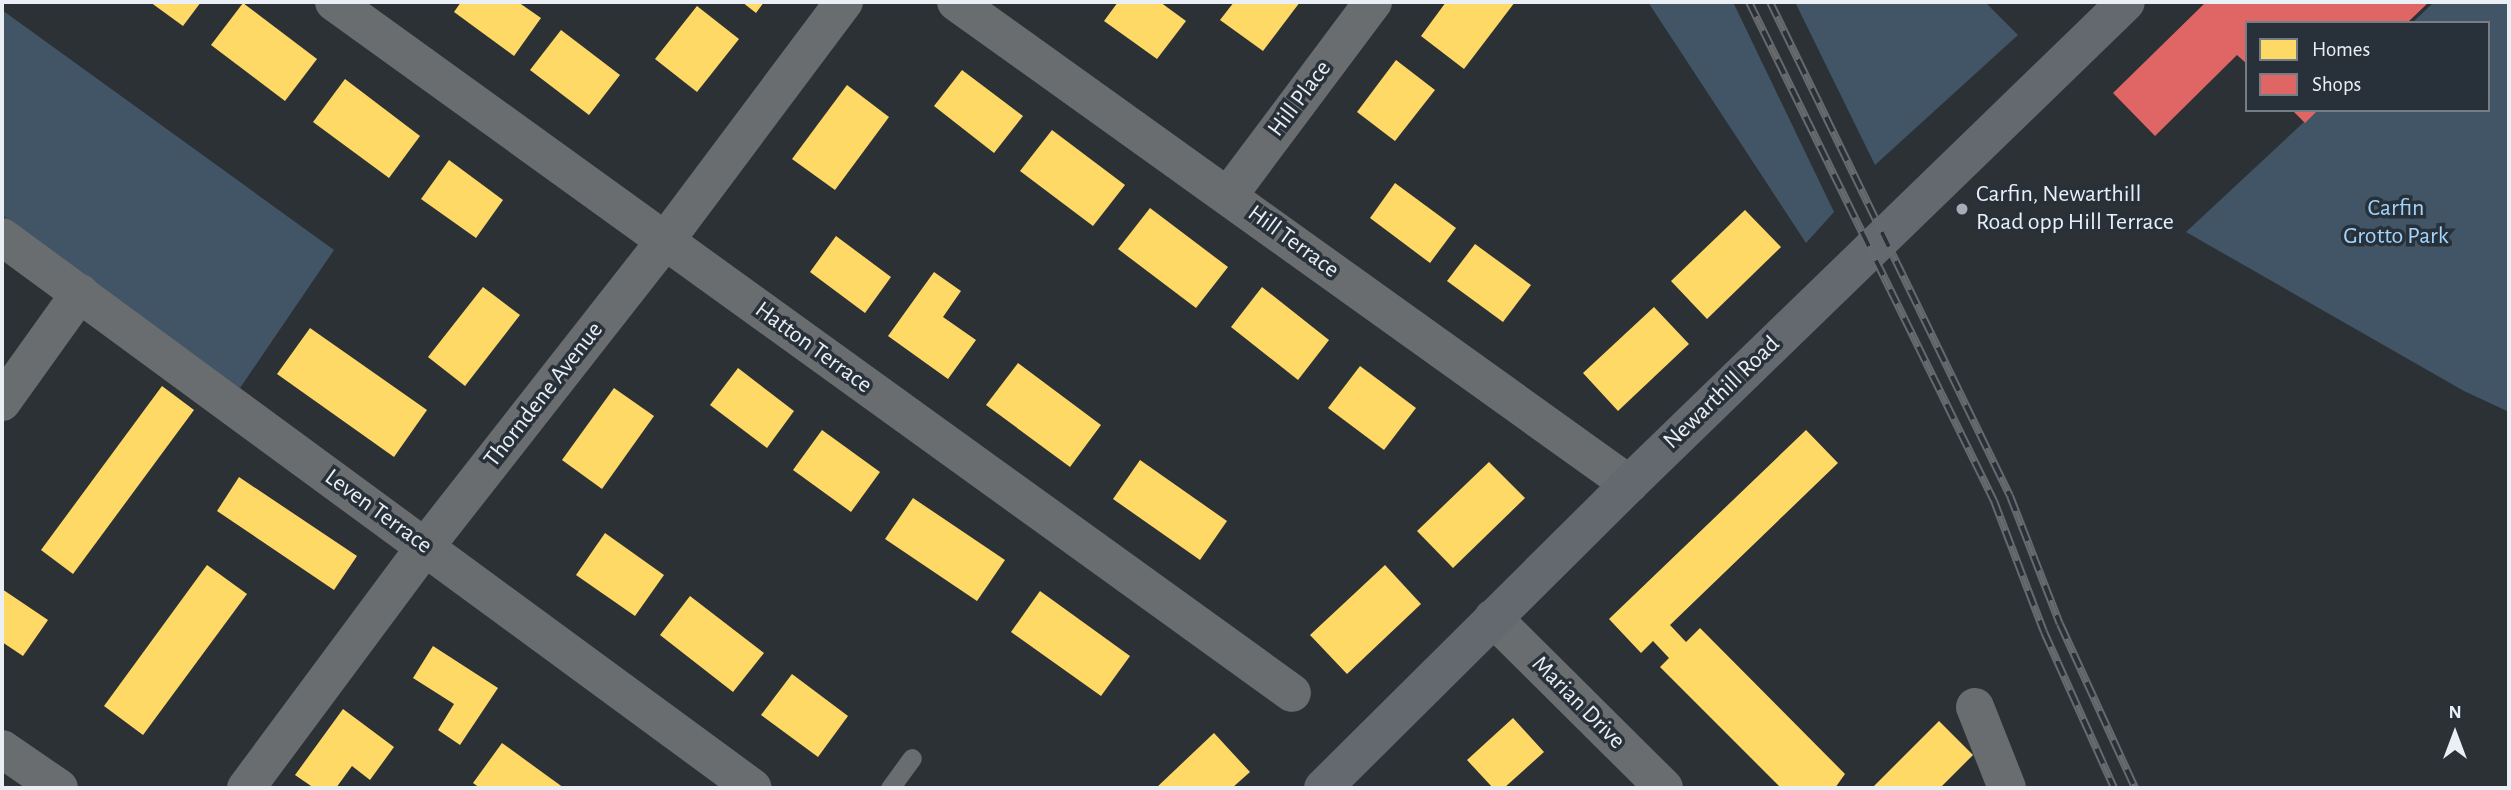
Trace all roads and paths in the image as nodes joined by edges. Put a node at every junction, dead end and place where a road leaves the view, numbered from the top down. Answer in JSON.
{"nodes":[{"id":1,"x":334,"y":2,"type":"edge"},
{"id":2,"x":844,"y":2,"type":"edge"},
{"id":3,"x":956,"y":2,"type":"edge"},
{"id":4,"x":1373,"y":2,"type":"edge"},
{"id":5,"x":2126,"y":2,"type":"edge"},
{"id":6,"x":1228,"y":196,"type":"junction"},
{"id":7,"x":2,"y":237,"type":"edge"},
{"id":8,"x":665,"y":241,"type":"junction"},
{"id":9,"x":80,"y":293,"type":"junction"},
{"id":10,"x":2,"y":402,"type":"edge"},
{"id":11,"x":1629,"y":484,"type":"junction"},
{"id":12,"x":425,"y":547,"type":"junction"},
{"id":13,"x":1493,"y":618,"type":"junction"},
{"id":14,"x":1292,"y":693,"type":"dead end"},
{"id":15,"x":1975,"y":707,"type":"dead end"},
{"id":16,"x":2,"y":749,"type":"edge"},
{"id":17,"x":912,"y":758,"type":"dead end"},
{"id":18,"x":59,"y":788,"type":"edge"},
{"id":19,"x":246,"y":788,"type":"edge"},
{"id":20,"x":753,"y":788,"type":"edge"},
{"id":21,"x":890,"y":788,"type":"edge"},
{"id":22,"x":1323,"y":788,"type":"edge"},
{"id":23,"x":1664,"y":788,"type":"edge"},
{"id":24,"x":2007,"y":788,"type":"edge"}],
"edges":[{"from":1,"to":8,"type":"street","name":"Hatton Terrace"},
{"from":2,"to":8,"type":"street","name":"Thorndene Avenue"},
{"from":3,"to":6,"type":"street","name":"Hill Terrace"},
{"from":4,"to":6,"type":"street","name":"Hill Place"},
{"from":5,"to":11,"type":"main road","name":"Newarthill Road"},
{"from":6,"to":11,"type":"street","name":"Hill Terrace"},
{"from":7,"to":9,"type":"street","name":"Leven Terrace"},
{"from":8,"to":12,"type":"street","name":"Thorndene Avenue"},
{"from":8,"to":14,"type":"street","name":"Hatton Terrace"},
{"from":9,"to":10,"type":"street"},
{"from":9,"to":12,"type":"street","name":"Leven Terrace"},
{"from":11,"to":13,"type":"main road","name":"Newarthill Road"},
{"from":12,"to":19,"type":"street","name":"Thorndene Avenue"},
{"from":12,"to":20,"type":"street","name":"Leven Terrace"},
{"from":13,"to":22,"type":"main road","name":"Newarthill Road"},
{"from":13,"to":23,"type":"street","name":"Marian Drive"},
{"from":15,"to":24,"type":"street"},
{"from":16,"to":18,"type":"street"},
{"from":17,"to":21,"type":"lane"}]}
